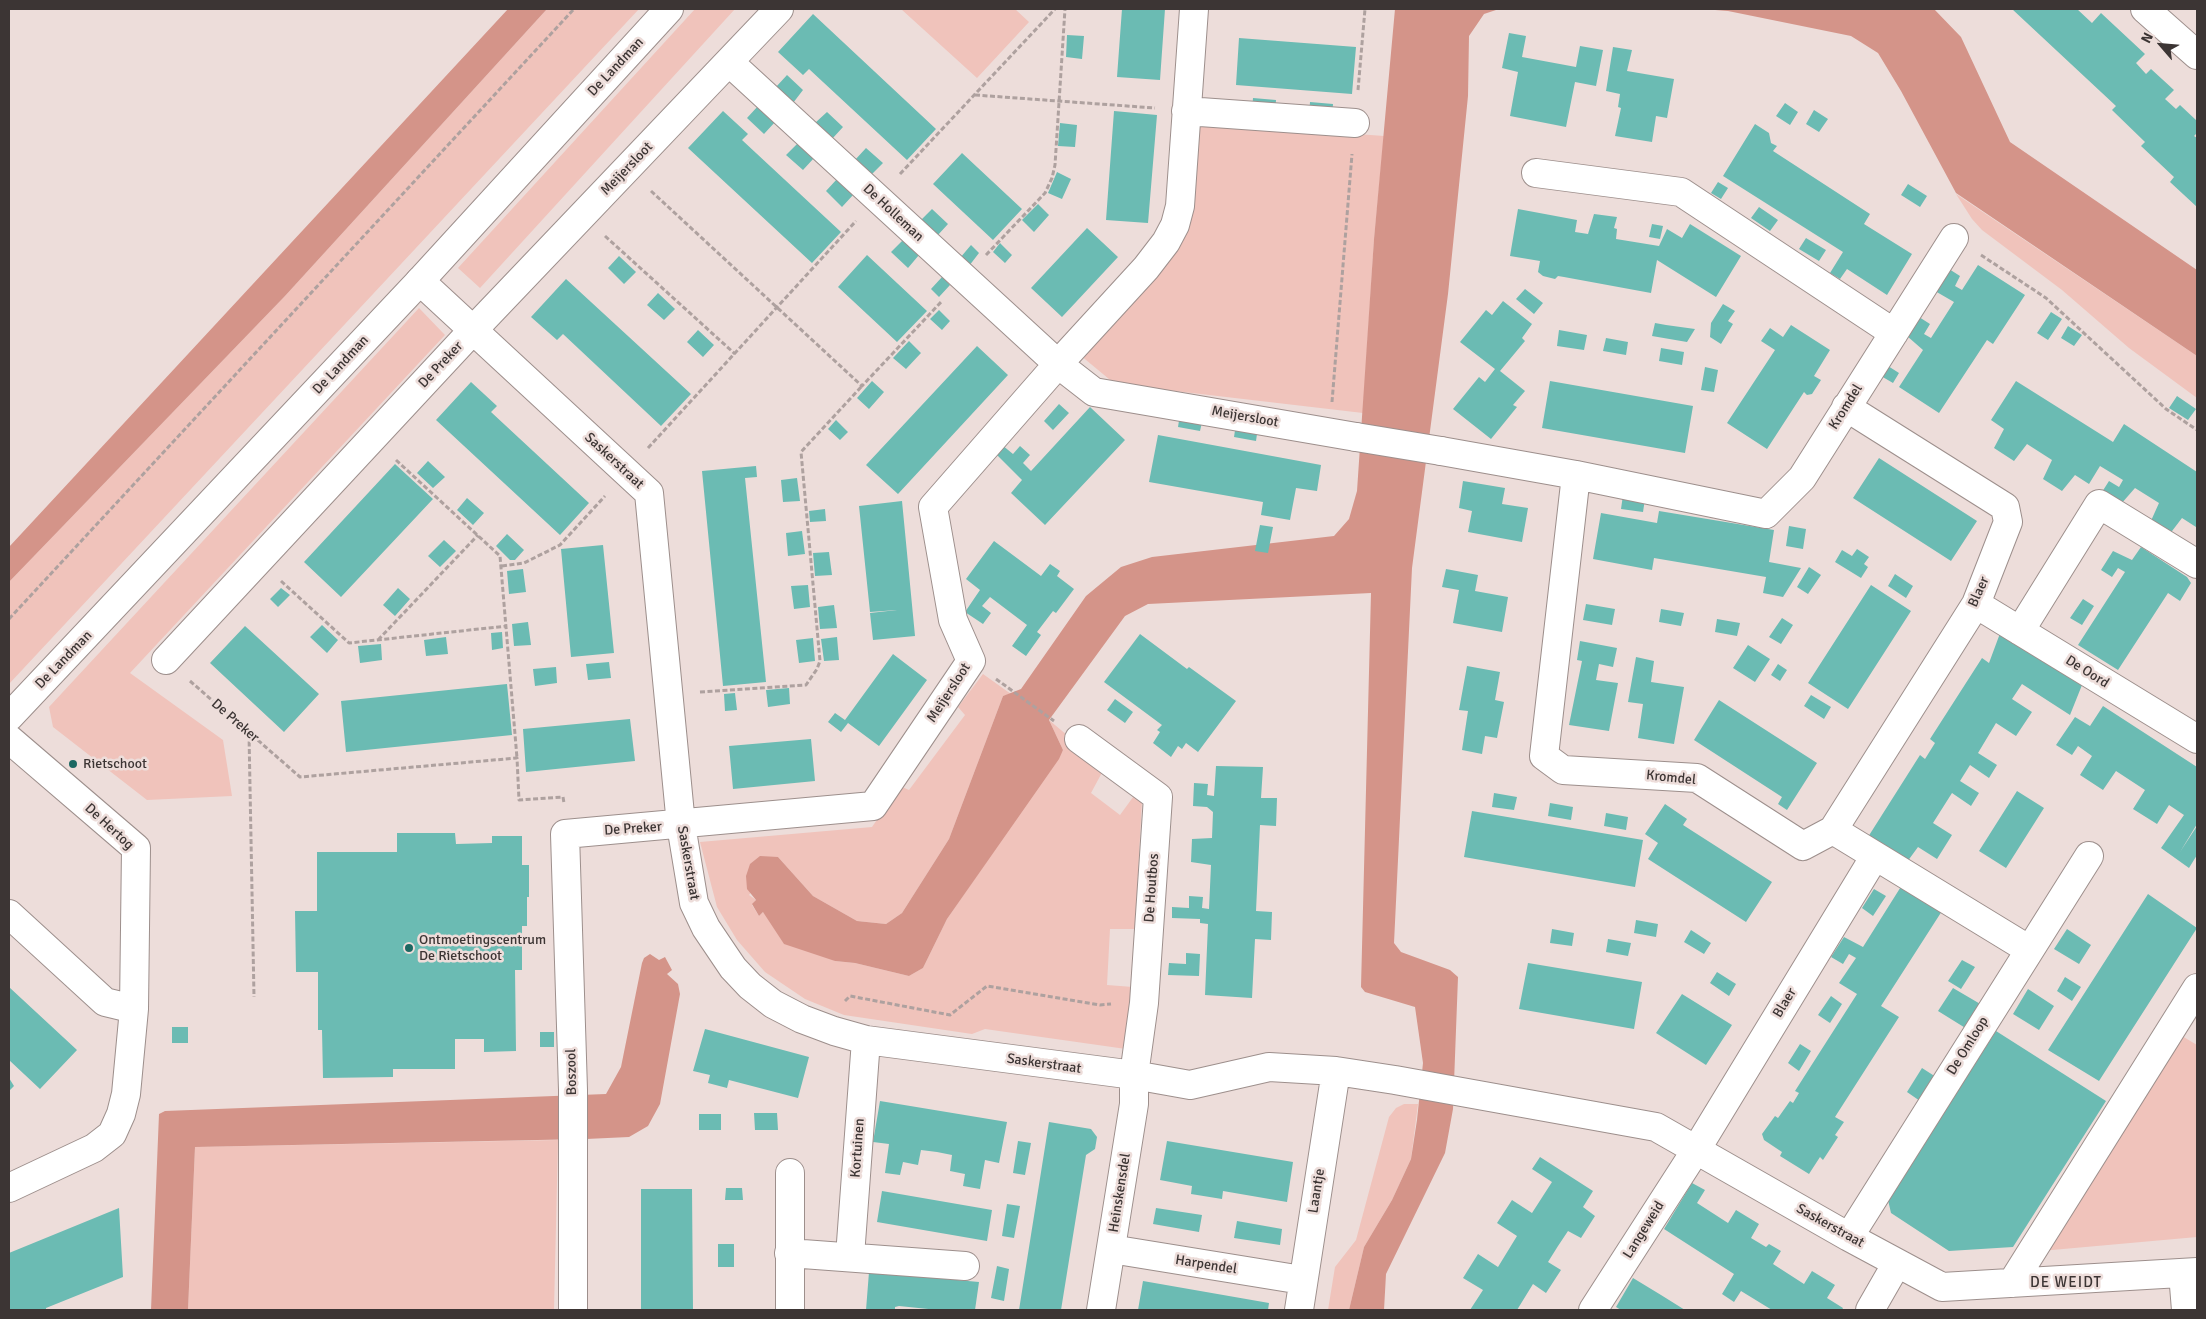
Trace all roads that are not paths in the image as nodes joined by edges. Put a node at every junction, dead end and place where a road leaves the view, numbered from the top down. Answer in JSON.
{"nodes":[{"id":1,"x":669,"y":9,"type":"edge"},
{"id":2,"x":779,"y":9,"type":"edge"},
{"id":3,"x":1194,"y":9,"type":"edge"},
{"id":4,"x":2145,"y":9,"type":"edge"},
{"id":5,"x":2197,"y":55,"type":"edge"},
{"id":6,"x":729,"y":62,"type":"junction"},
{"id":7,"x":1186,"y":111,"type":"junction"},
{"id":8,"x":1354,"y":123,"type":"road end"},
{"id":9,"x":1536,"y":173,"type":"dead end"},
{"id":10,"x":1954,"y":238,"type":"road end"},
{"id":11,"x":420,"y":281,"type":"junction"},
{"id":12,"x":474,"y":330,"type":"junction"},
{"id":13,"x":1894,"y":333,"type":"junction"},
{"id":14,"x":1058,"y":364,"type":"junction"},
{"id":15,"x":1846,"y":407,"type":"junction"},
{"id":16,"x":1441,"y":451,"type":"joint"},
{"id":17,"x":1576,"y":475,"type":"junction"},
{"id":18,"x":2197,"y":564,"type":"edge"},
{"id":19,"x":1976,"y":604,"type":"junction"},
{"id":20,"x":2020,"y":631,"type":"junction"},
{"id":21,"x":166,"y":660,"type":"road end"},
{"id":22,"x":9,"y":717,"type":"edge"},
{"id":23,"x":1070,"y":732,"type":"road end"},
{"id":24,"x":9,"y":739,"type":"edge"},
{"id":25,"x":2197,"y":740,"type":"edge"},
{"id":26,"x":681,"y":825,"type":"junction"},
{"id":27,"x":1833,"y":830,"type":"junction"},
{"id":28,"x":565,"y":834,"type":"joint"},
{"id":29,"x":1875,"y":856,"type":"junction"},
{"id":30,"x":2089,"y":856,"type":"dead end"},
{"id":31,"x":9,"y":914,"type":"edge"},
{"id":32,"x":2028,"y":949,"type":"junction"},
{"id":33,"x":2197,"y":988,"type":"edge"},
{"id":34,"x":134,"y":1009,"type":"junction"},
{"id":35,"x":866,"y":1040,"type":"junction"},
{"id":36,"x":1336,"y":1071,"type":"junction"},
{"id":37,"x":1134,"y":1075,"type":"junction"},
{"id":38,"x":1696,"y":1150,"type":"junction"},
{"id":39,"x":790,"y":1173,"type":"dead end"},
{"id":40,"x":9,"y":1188,"type":"edge"},
{"id":41,"x":1849,"y":1237,"type":"junction"},
{"id":42,"x":1111,"y":1249,"type":"junction"},
{"id":43,"x":789,"y":1253,"type":"junction"},
{"id":44,"x":850,"y":1256,"type":"junction"},
{"id":45,"x":1897,"y":1263,"type":"junction"},
{"id":46,"x":966,"y":1266,"type":"dead end"},
{"id":47,"x":2190,"y":1272,"type":"edge"},
{"id":48,"x":1302,"y":1280,"type":"junction"},
{"id":49,"x":2012,"y":1283,"type":"junction"},
{"id":50,"x":573,"y":1310,"type":"edge"},
{"id":51,"x":790,"y":1310,"type":"edge"},
{"id":52,"x":1101,"y":1310,"type":"edge"},
{"id":53,"x":1298,"y":1310,"type":"edge"},
{"id":54,"x":1593,"y":1310,"type":"edge"},
{"id":55,"x":1870,"y":1310,"type":"edge"},
{"id":56,"x":2186,"y":1310,"type":"edge"}],
"edges":[{"from":1,"to":11,"type":"street","name":"De Landman"},
{"from":2,"to":6,"type":"street","name":"Meijersloot"},
{"from":3,"to":7,"type":"street","name":"Meijersloot"},
{"from":4,"to":5,"type":"street"},
{"from":6,"to":12,"type":"street","name":"Meijersloot"},
{"from":6,"to":14,"type":"street","name":"De Holleman"},
{"from":7,"to":8,"type":"street"},
{"from":7,"to":14,"type":"street","name":"Meijersloot"},
{"from":9,"to":13,"type":"street"},
{"from":10,"to":13,"type":"street","name":"Kromdel"},
{"from":11,"to":12,"type":"street","name":"Saskerstraat"},
{"from":11,"to":22,"type":"street","name":"De Landman"},
{"from":12,"to":21,"type":"street","name":"De Preker"},
{"from":12,"to":26,"type":"street","name":"Saskerstraat"},
{"from":13,"to":15,"type":"street","name":"Kromdel"},
{"from":14,"to":16,"type":"street","name":"Meijersloot"},
{"from":14,"to":26,"type":"street","name":"Meijersloot"},
{"from":15,"to":17,"type":"street","name":"Kromdel"},
{"from":15,"to":19,"type":"street","name":"Blaer"},
{"from":16,"to":17,"type":"street","name":"Kromdel"},
{"from":17,"to":27,"type":"street","name":"Kromdel"},
{"from":18,"to":20,"type":"street"},
{"from":19,"to":20,"type":"street","name":"De Oord"},
{"from":19,"to":27,"type":"street","name":"Blaer"},
{"from":20,"to":25,"type":"street","name":"De Oord"},
{"from":23,"to":37,"type":"street","name":"De Houtbos"},
{"from":24,"to":34,"type":"street","name":"De Hertog"},
{"from":26,"to":28,"type":"street","name":"De Preker"},
{"from":26,"to":35,"type":"street","name":"Saskerstraat"},
{"from":27,"to":29,"type":"street"},
{"from":28,"to":50,"type":"street","name":"Boszool"},
{"from":29,"to":32,"type":"street"},
{"from":29,"to":38,"type":"street","name":"Blaer"},
{"from":30,"to":32,"type":"street","name":"De Omloop"},
{"from":31,"to":34,"type":"street"},
{"from":32,"to":41,"type":"street","name":"De Omloop"},
{"from":33,"to":49,"type":"street"},
{"from":34,"to":40,"type":"street","name":"De Hertog"},
{"from":35,"to":37,"type":"street","name":"Saskerstraat"},
{"from":35,"to":44,"type":"street","name":"Kortuinen"},
{"from":36,"to":37,"type":"street","name":"Saskerstraat"},
{"from":36,"to":38,"type":"street","name":"Saskerstraat"},
{"from":36,"to":48,"type":"street","name":"Laantje"},
{"from":37,"to":42,"type":"street","name":"Heinskensdel"},
{"from":38,"to":41,"type":"street","name":"Saskerstraat"},
{"from":38,"to":54,"type":"street","name":"Langeweid"},
{"from":39,"to":43,"type":"street"},
{"from":41,"to":45,"type":"street","name":"Saskerstraat"},
{"from":42,"to":48,"type":"street","name":"Harpendel"},
{"from":42,"to":52,"type":"street","name":"Heinskensdel"},
{"from":43,"to":44,"type":"street"},
{"from":43,"to":51,"type":"street"},
{"from":44,"to":46,"type":"street"},
{"from":45,"to":49,"type":"street","name":"Saskerstraat"},
{"from":45,"to":55,"type":"street"},
{"from":47,"to":49,"type":"street","name":"Saskerstraat"},
{"from":47,"to":56,"type":"street"},
{"from":48,"to":53,"type":"street","name":"Laantje"}]}
